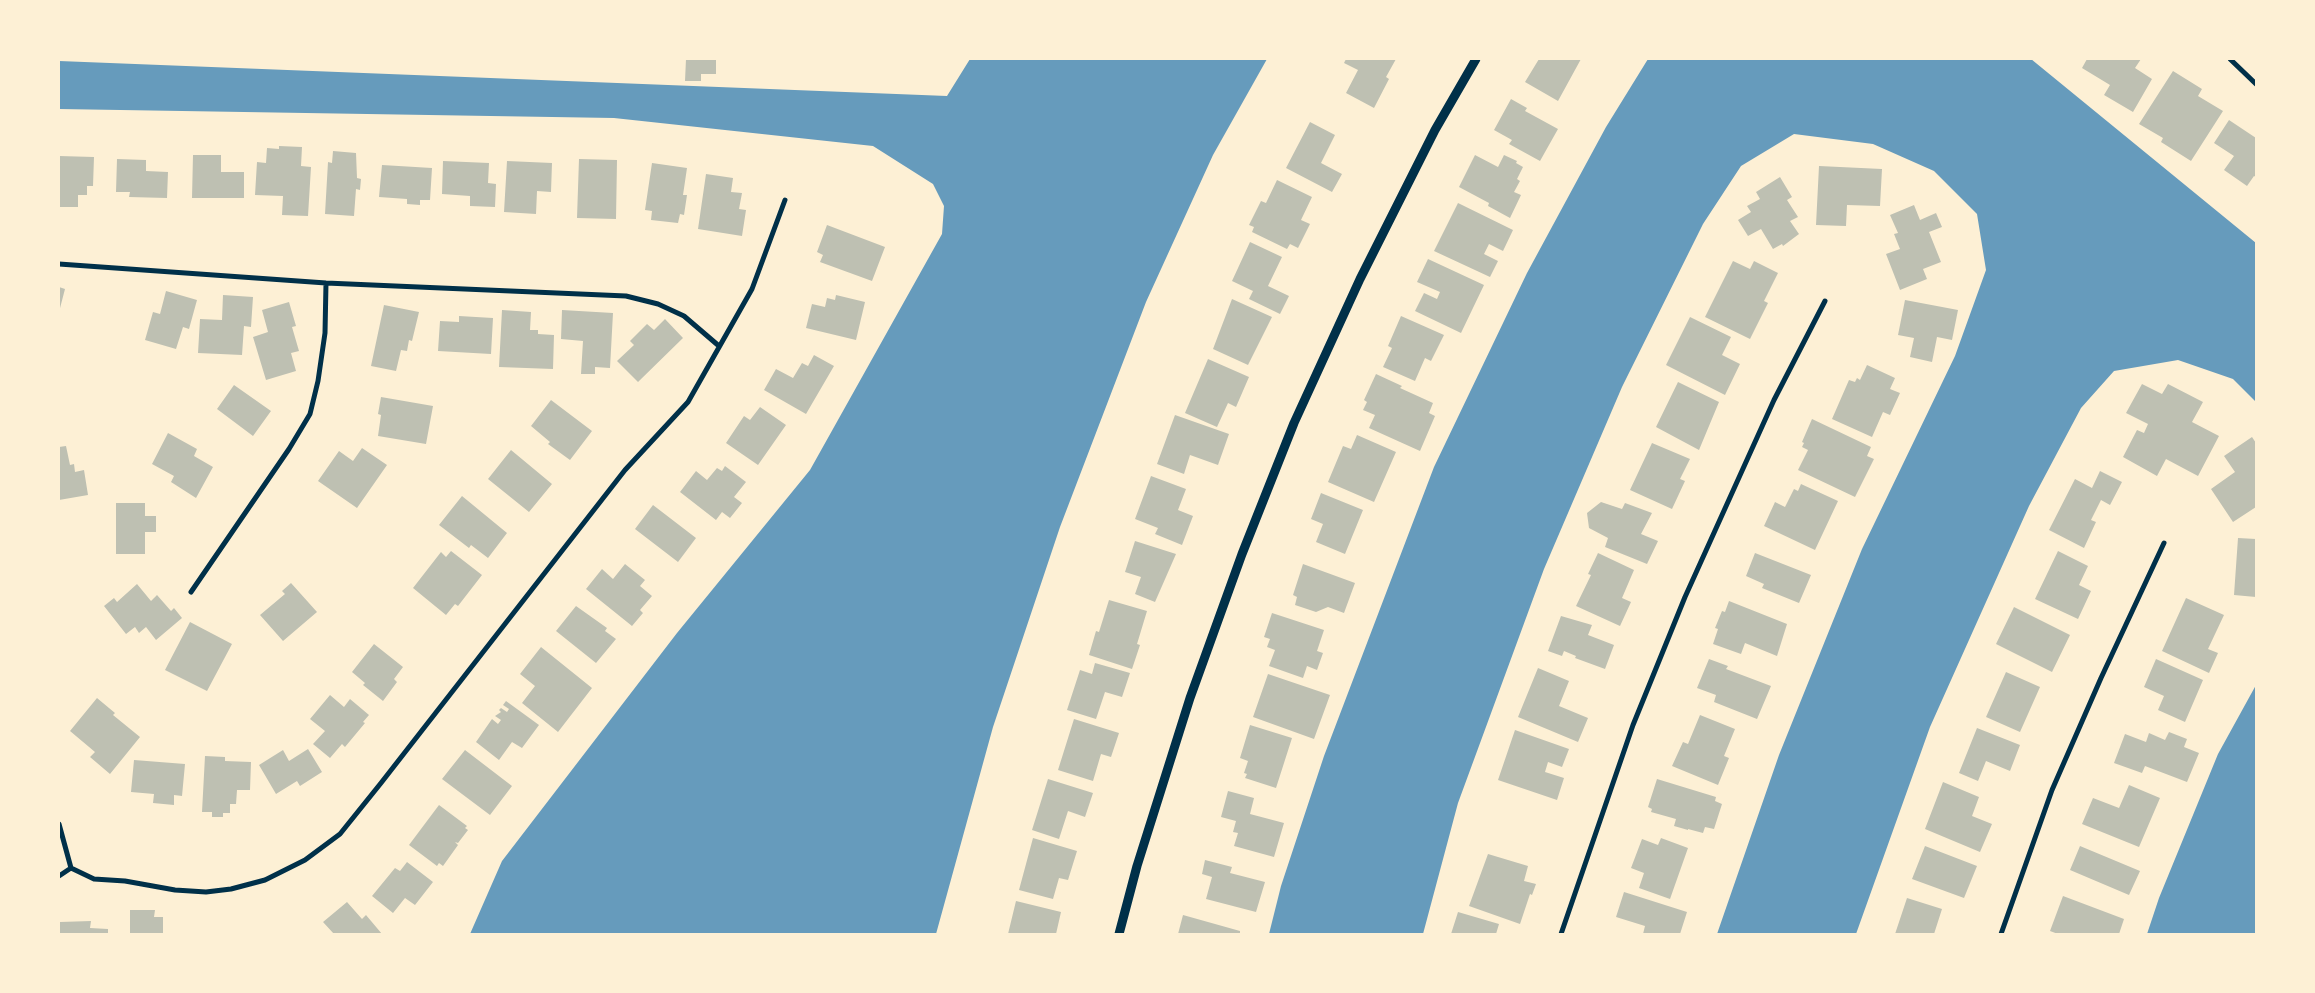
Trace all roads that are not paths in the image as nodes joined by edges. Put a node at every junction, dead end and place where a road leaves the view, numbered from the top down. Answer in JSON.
{"nodes":[{"id":1,"x":1476,"y":59,"type":"edge"},
{"id":2,"x":2230,"y":59,"type":"edge"},
{"id":3,"x":2256,"y":84,"type":"edge"},
{"id":4,"x":785,"y":200,"type":"dead end"},
{"id":5,"x":59,"y":264,"type":"edge"},
{"id":6,"x":326,"y":283,"type":"junction"},
{"id":7,"x":1825,"y":301,"type":"dead end"},
{"id":8,"x":719,"y":346,"type":"junction"},
{"id":9,"x":2164,"y":543,"type":"dead end"},
{"id":10,"x":191,"y":592,"type":"dead end"},
{"id":11,"x":59,"y":824,"type":"edge"},
{"id":12,"x":72,"y":868,"type":"junction"},
{"id":13,"x":59,"y":876,"type":"edge"},
{"id":14,"x":1119,"y":934,"type":"edge"},
{"id":15,"x":1562,"y":934,"type":"edge"},
{"id":16,"x":2001,"y":934,"type":"edge"}],
"edges":[{"from":1,"to":14,"type":"street"},
{"from":2,"to":3,"type":"street"},
{"from":4,"to":8,"type":"street"},
{"from":5,"to":6,"type":"street"},
{"from":6,"to":8,"type":"street"},
{"from":6,"to":10,"type":"street"},
{"from":7,"to":15,"type":"street"},
{"from":8,"to":12,"type":"street"},
{"from":9,"to":16,"type":"street"},
{"from":11,"to":12,"type":"street"},
{"from":12,"to":13,"type":"street"}]}
